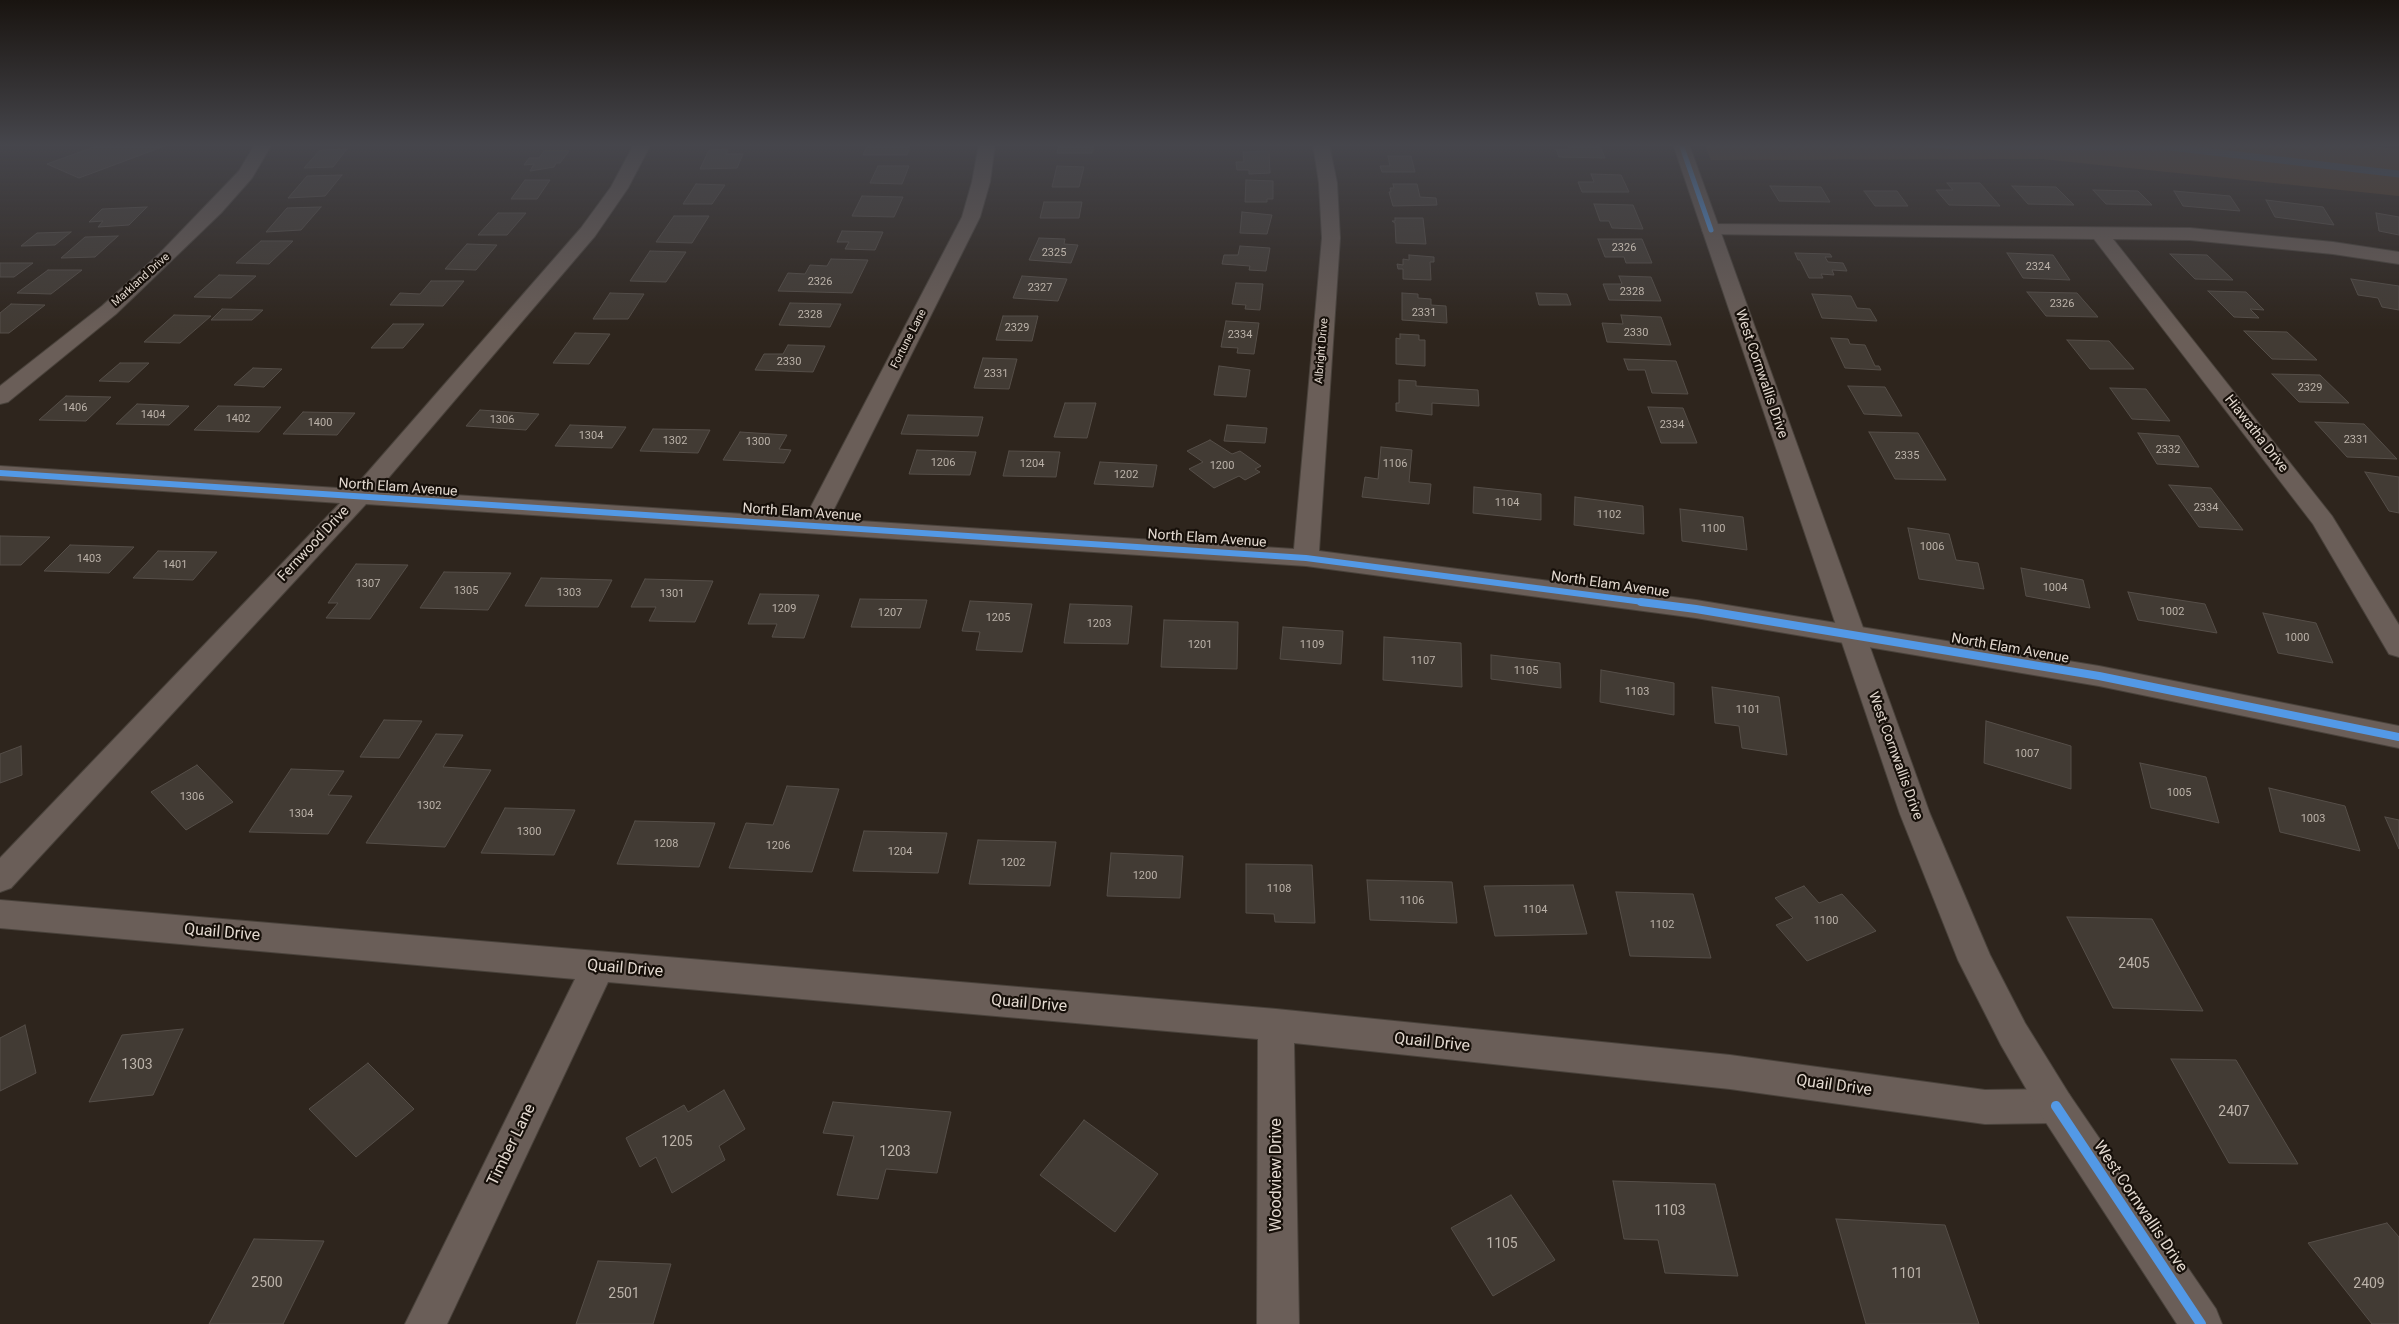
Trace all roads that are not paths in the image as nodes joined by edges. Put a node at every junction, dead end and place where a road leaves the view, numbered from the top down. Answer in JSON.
{"nodes":[{"id":1,"x":218,"y":206,"type":"edge"},
{"id":2,"x":606,"y":206,"type":"edge"},
{"id":3,"x":974,"y":206,"type":"edge"},
{"id":4,"x":1329,"y":206,"type":"edge"},
{"id":5,"x":1703,"y":206,"type":"edge"},
{"id":6,"x":1711,"y":230,"type":"junction"},
{"id":7,"x":2098,"y":232,"type":"junction"},
{"id":8,"x":2399,"y":258,"type":"edge"},
{"id":9,"x":0,"y":397,"type":"edge"},
{"id":10,"x":0,"y":474,"type":"edge"},
{"id":11,"x":358,"y":498,"type":"junction"},
{"id":12,"x":813,"y":526,"type":"junction"},
{"id":13,"x":1306,"y":558,"type":"junction"},
{"id":14,"x":1852,"y":635,"type":"junction"},
{"id":15,"x":2399,"y":647,"type":"edge"},
{"id":16,"x":2399,"y":737,"type":"edge"},
{"id":17,"x":0,"y":879,"type":"edge"},
{"id":18,"x":0,"y":914,"type":"edge"},
{"id":19,"x":598,"y":966,"type":"junction"},
{"id":20,"x":1276,"y":1025,"type":"junction"},
{"id":21,"x":2056,"y":1106,"type":"junction"},
{"id":22,"x":426,"y":1324,"type":"edge"},
{"id":23,"x":1278,"y":1324,"type":"edge"},
{"id":24,"x":2201,"y":1324,"type":"edge"}],
"edges":[{"from":1,"to":9,"type":"street","name":"Markland Drive"},
{"from":2,"to":11,"type":"street","name":"Fernwood Drive"},
{"from":3,"to":12,"type":"street","name":"Fortune Lane"},
{"from":4,"to":13,"type":"street","name":"Albright Drive"},
{"from":5,"to":6,"type":"street","name":"West Cornwallis Drive"},
{"from":6,"to":7,"type":"street"},
{"from":6,"to":14,"type":"street","name":"West Cornwallis Drive"},
{"from":7,"to":8,"type":"street"},
{"from":7,"to":15,"type":"street","name":"Hiawatha Drive"},
{"from":10,"to":11,"type":"street","name":"North Elam Avenue"},
{"from":11,"to":12,"type":"street","name":"North Elam Avenue"},
{"from":11,"to":17,"type":"street","name":"Fernwood Drive"},
{"from":12,"to":13,"type":"street","name":"North Elam Avenue"},
{"from":13,"to":14,"type":"street","name":"North Elam Avenue"},
{"from":14,"to":16,"type":"street","name":"North Elam Avenue"},
{"from":14,"to":21,"type":"street","name":"West Cornwallis Drive"},
{"from":18,"to":19,"type":"street","name":"Quail Drive"},
{"from":19,"to":20,"type":"street","name":"Quail Drive"},
{"from":19,"to":22,"type":"street","name":"Timber Lane"},
{"from":20,"to":21,"type":"street","name":"Quail Drive"},
{"from":20,"to":23,"type":"street","name":"Woodview Drive"},
{"from":21,"to":24,"type":"street","name":"West Cornwallis Drive"}]}
